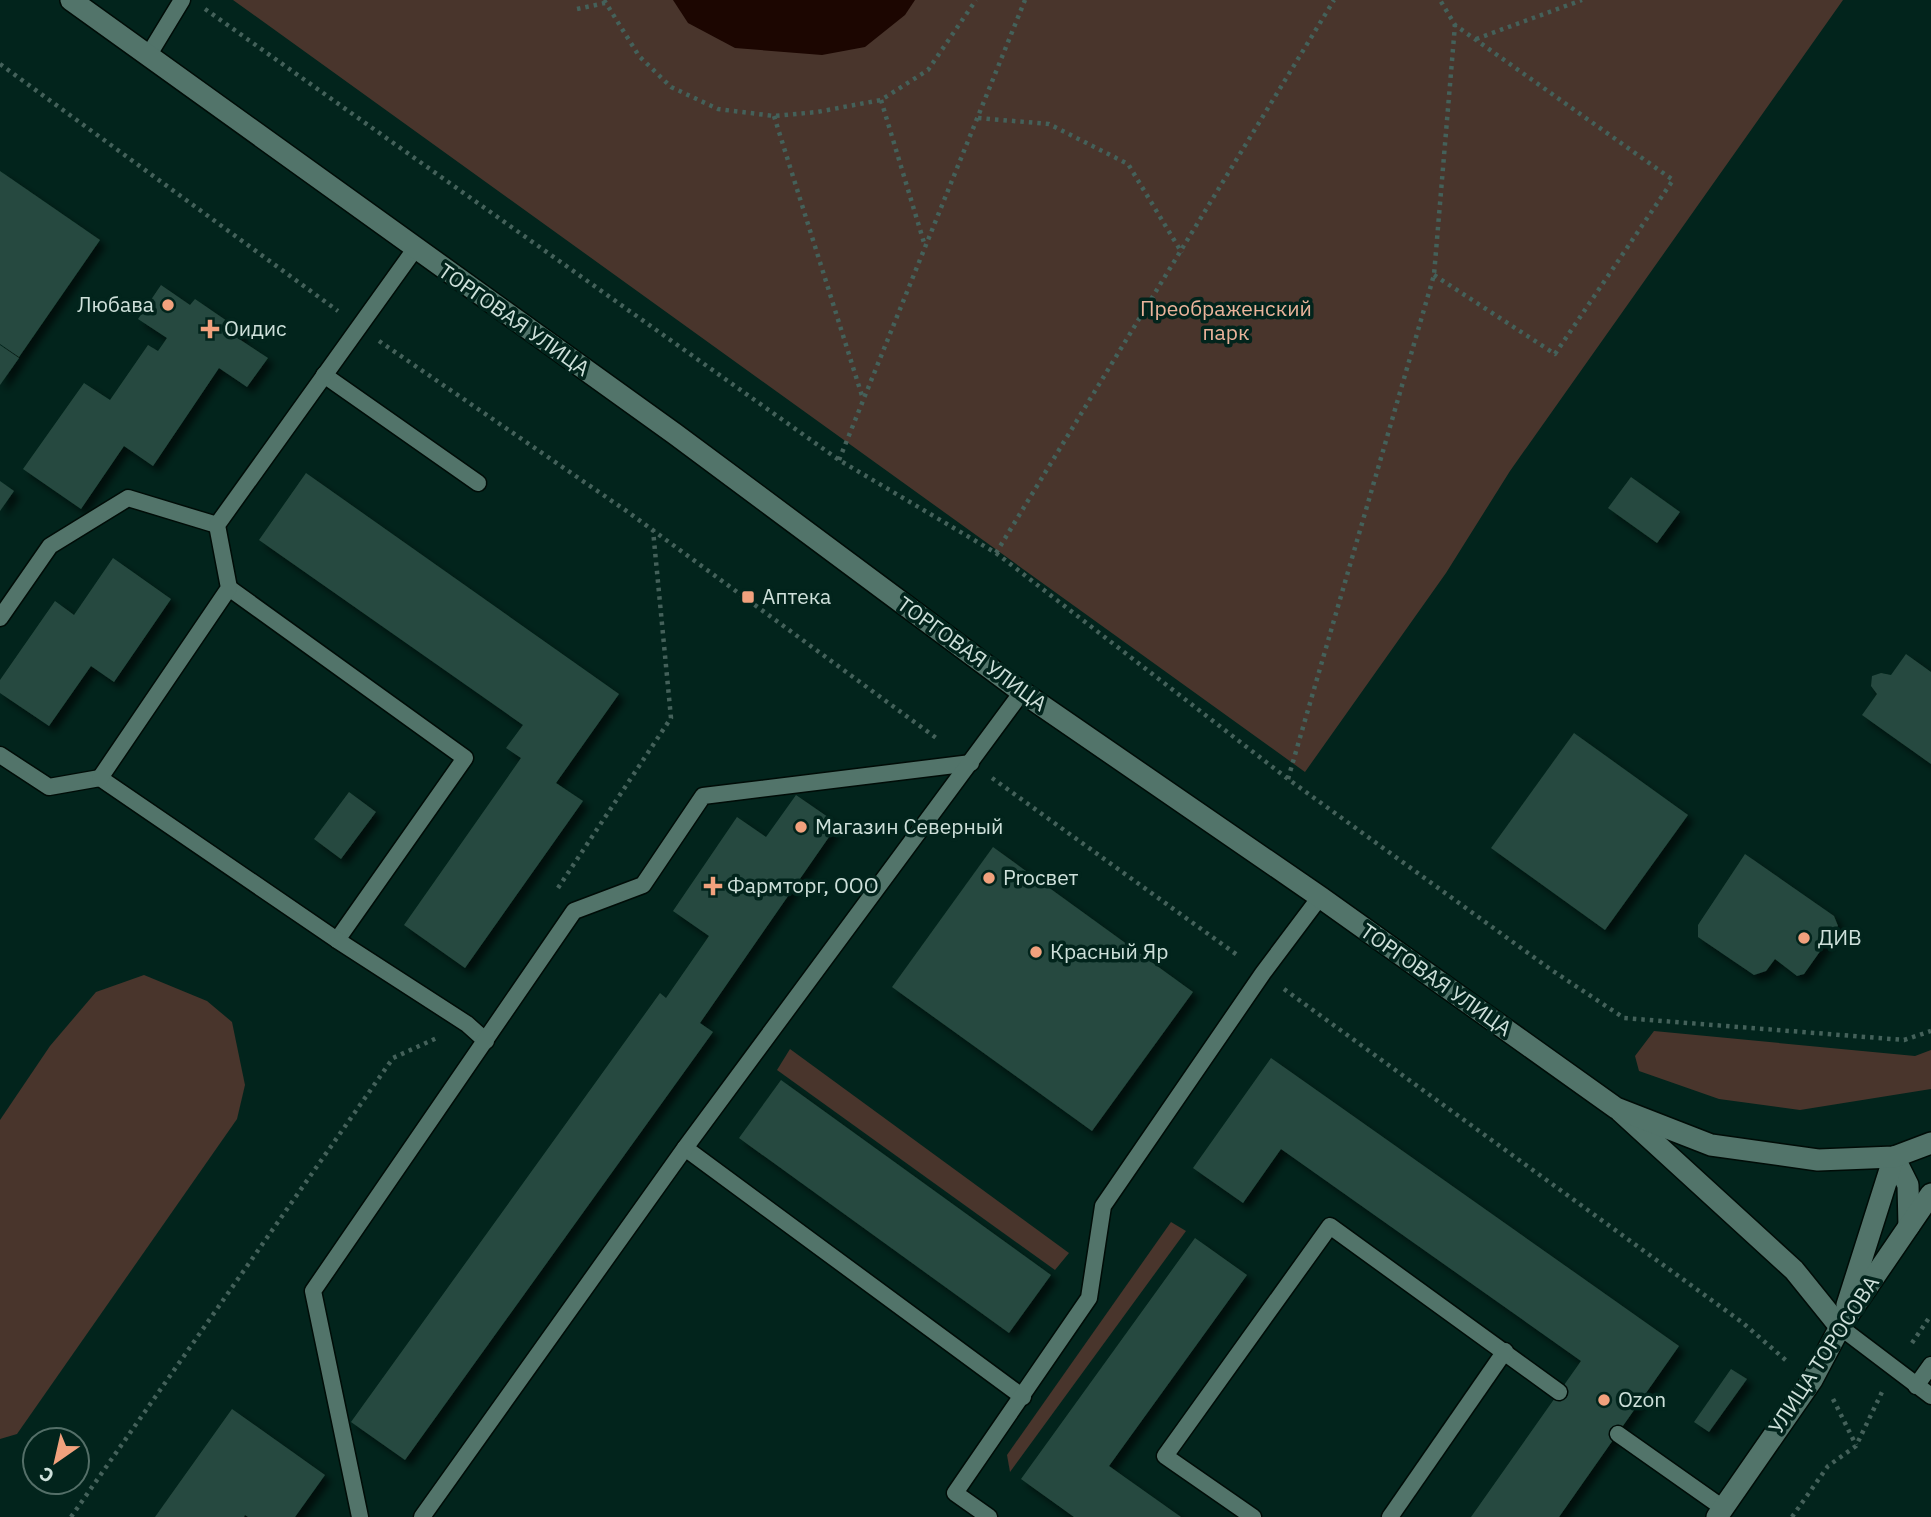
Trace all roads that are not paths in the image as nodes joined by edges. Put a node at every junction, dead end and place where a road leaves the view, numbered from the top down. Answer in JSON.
{"nodes":[{"id":1,"x":71,"y":0,"type":"edge"},
{"id":2,"x":182,"y":0,"type":"edge"},
{"id":3,"x":148,"y":56,"type":"junction"},
{"id":4,"x":415,"y":249,"type":"junction"},
{"id":5,"x":324,"y":376,"type":"junction"},
{"id":6,"x":478,"y":483,"type":"dead end"},
{"id":7,"x":216,"y":525,"type":"junction"},
{"id":8,"x":229,"y":588,"type":"junction"},
{"id":9,"x":0,"y":618,"type":"edge"},
{"id":10,"x":1022,"y":692,"type":"junction"},
{"id":11,"x":0,"y":755,"type":"edge"},
{"id":12,"x":971,"y":763,"type":"junction"},
{"id":13,"x":100,"y":778,"type":"junction"},
{"id":14,"x":1320,"y":897,"type":"junction"},
{"id":15,"x":337,"y":940,"type":"junction"},
{"id":16,"x":486,"y":1041,"type":"junction"},
{"id":17,"x":1616,"y":1108,"type":"junction"},
{"id":18,"x":1931,"y":1143,"type":"edge"},
{"id":19,"x":685,"y":1148,"type":"junction"},
{"id":20,"x":1894,"y":1157,"type":"junction"},
{"id":21,"x":1931,"y":1194,"type":"edge"},
{"id":22,"x":1909,"y":1226,"type":"junction"},
{"id":23,"x":1840,"y":1327,"type":"junction"},
{"id":24,"x":1505,"y":1351,"type":"junction"},
{"id":25,"x":1931,"y":1365,"type":"edge"},
{"id":26,"x":1916,"y":1387,"type":"junction"},
{"id":27,"x":1559,"y":1391,"type":"dead end"},
{"id":28,"x":1931,"y":1396,"type":"edge"},
{"id":29,"x":1023,"y":1397,"type":"junction"},
{"id":30,"x":1618,"y":1434,"type":"dead end"},
{"id":31,"x":1720,"y":1513,"type":"edge"},
{"id":32,"x":360,"y":1517,"type":"edge"},
{"id":33,"x":422,"y":1517,"type":"edge"},
{"id":34,"x":989,"y":1517,"type":"edge"},
{"id":35,"x":1253,"y":1517,"type":"edge"},
{"id":36,"x":1390,"y":1517,"type":"edge"}],
"edges":[{"from":1,"to":3,"type":"street","name":"ТОРГОВАЯ УЛИЦА"},
{"from":2,"to":3,"type":"lane"},
{"from":3,"to":4,"type":"street","name":"ТОРГОВАЯ УЛИЦА"},
{"from":4,"to":5,"type":"lane"},
{"from":4,"to":10,"type":"street","name":"ТОРГОВАЯ УЛИЦА"},
{"from":5,"to":6,"type":"lane"},
{"from":5,"to":7,"type":"lane"},
{"from":7,"to":8,"type":"lane"},
{"from":7,"to":9,"type":"lane"},
{"from":8,"to":13,"type":"lane"},
{"from":8,"to":15,"type":"lane"},
{"from":10,"to":12,"type":"lane"},
{"from":10,"to":14,"type":"street","name":"ТОРГОВАЯ УЛИЦА"},
{"from":11,"to":13,"type":"lane"},
{"from":12,"to":16,"type":"lane"},
{"from":12,"to":19,"type":"lane"},
{"from":13,"to":15,"type":"lane"},
{"from":14,"to":17,"type":"street","name":"ТОРГОВАЯ УЛИЦА"},
{"from":14,"to":29,"type":"lane"},
{"from":15,"to":16,"type":"lane"},
{"from":16,"to":32,"type":"lane"},
{"from":17,"to":20,"type":"street","name":"ТОРГОВАЯ УЛИЦА"},
{"from":17,"to":23,"type":"street"},
{"from":18,"to":20,"type":"street","name":"ТОРГОВАЯ УЛИЦА"},
{"from":19,"to":29,"type":"lane"},
{"from":19,"to":33,"type":"lane"},
{"from":20,"to":22,"type":"street"},
{"from":20,"to":23,"type":"street"},
{"from":21,"to":22,"type":"street","name":"УЛИЦА ТОРОСОВА"},
{"from":22,"to":23,"type":"street","name":"УЛИЦА ТОРОСОВА"},
{"from":23,"to":26,"type":"lane"},
{"from":23,"to":31,"type":"street","name":"УЛИЦА ТОРОСОВА"},
{"from":24,"to":27,"type":"lane"},
{"from":24,"to":35,"type":"lane"},
{"from":24,"to":36,"type":"lane"},
{"from":25,"to":26,"type":"lane"},
{"from":26,"to":28,"type":"lane"},
{"from":29,"to":34,"type":"lane"},
{"from":30,"to":31,"type":"lane"}]}
